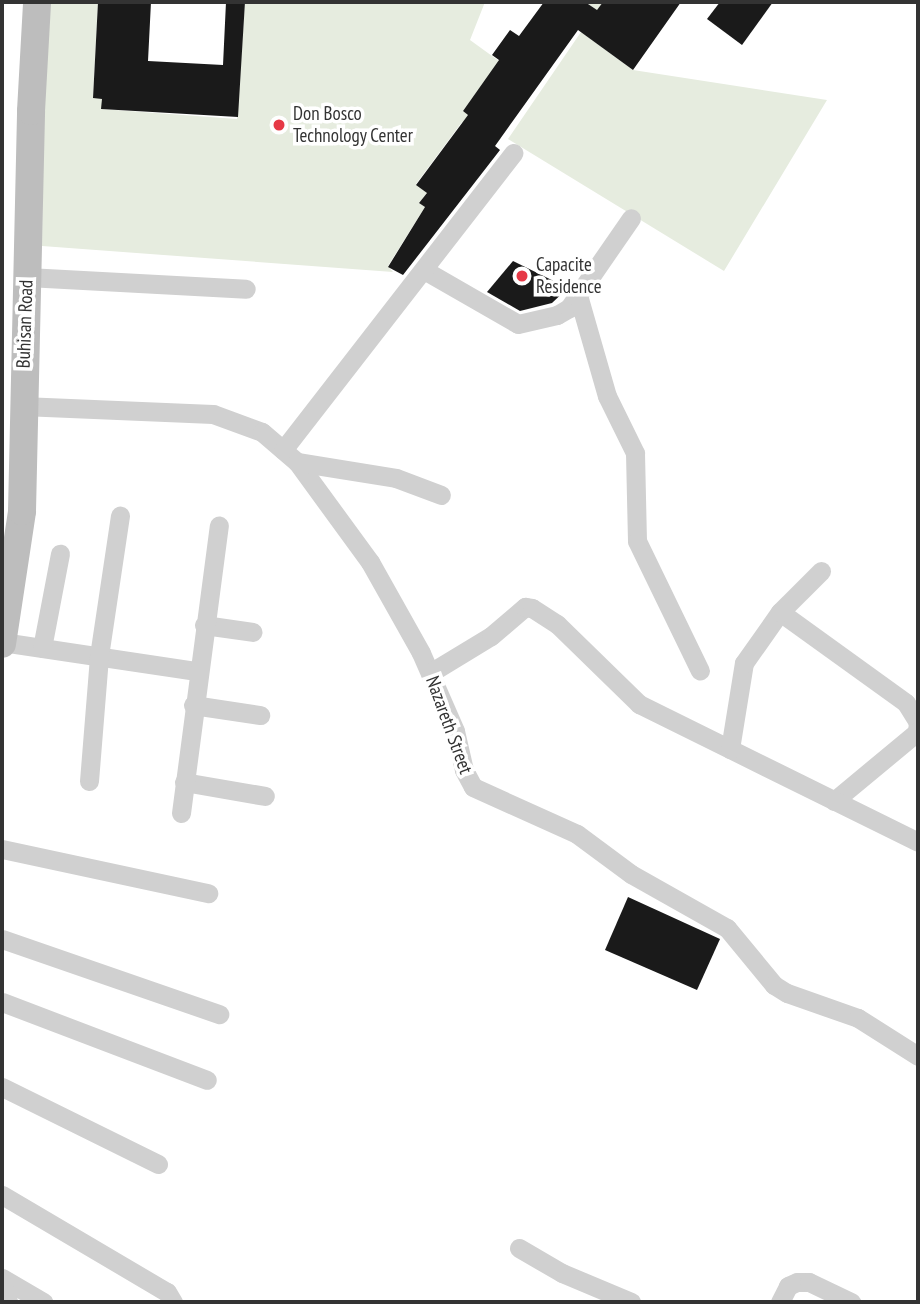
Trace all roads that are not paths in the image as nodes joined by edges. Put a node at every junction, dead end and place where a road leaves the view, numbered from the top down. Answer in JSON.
{"nodes":[{"id":1,"x":37,"y":2,"type":"edge"},
{"id":2,"x":513,"y":153,"type":"dead end"},
{"id":3,"x":631,"y":218,"type":"dead end"},
{"id":4,"x":424,"y":270,"type":"junction"},
{"id":5,"x":27,"y":277,"type":"junction"},
{"id":6,"x":246,"y":289,"type":"dead end"},
{"id":7,"x":578,"y":295,"type":"junction"},
{"id":8,"x":22,"y":406,"type":"junction"},
{"id":9,"x":290,"y":456,"type":"junction"},
{"id":10,"x":441,"y":495,"type":"dead end"},
{"id":11,"x":120,"y":516,"type":"dead end"},
{"id":12,"x":219,"y":525,"type":"dead end"},
{"id":13,"x":60,"y":554,"type":"dead end"},
{"id":14,"x":821,"y":571,"type":"dead end"},
{"id":15,"x":780,"y":612,"type":"junction"},
{"id":16,"x":204,"y":625,"type":"junction"},
{"id":17,"x":253,"y":632,"type":"dead end"},
{"id":18,"x":2,"y":643,"type":"edge"},
{"id":19,"x":42,"y":648,"type":"junction"},
{"id":20,"x":99,"y":656,"type":"junction"},
{"id":21,"x":197,"y":671,"type":"junction"},
{"id":22,"x":700,"y":671,"type":"dead end"},
{"id":23,"x":430,"y":673,"type":"junction"},
{"id":24,"x":193,"y":705,"type":"junction"},
{"id":25,"x":260,"y":715,"type":"dead end"},
{"id":26,"x":730,"y":750,"type":"junction"},
{"id":27,"x":89,"y":781,"type":"dead end"},
{"id":28,"x":184,"y":782,"type":"junction"},
{"id":29,"x":265,"y":796,"type":"dead end"},
{"id":30,"x":834,"y":801,"type":"junction"},
{"id":31,"x":181,"y":813,"type":"dead end"},
{"id":32,"x":918,"y":842,"type":"edge"},
{"id":33,"x":2,"y":849,"type":"edge"},
{"id":34,"x":208,"y":893,"type":"dead end"},
{"id":35,"x":2,"y":939,"type":"edge"},
{"id":36,"x":2,"y":1002,"type":"edge"},
{"id":37,"x":219,"y":1014,"type":"dead end"},
{"id":38,"x":918,"y":1056,"type":"edge"},
{"id":39,"x":208,"y":1080,"type":"dead end"},
{"id":40,"x":2,"y":1087,"type":"edge"},
{"id":41,"x":158,"y":1164,"type":"dead end"},
{"id":42,"x":2,"y":1195,"type":"edge"},
{"id":43,"x":519,"y":1248,"type":"dead end"},
{"id":44,"x":2,"y":1280,"type":"edge"},
{"id":45,"x":8,"y":1302,"type":"edge"},
{"id":46,"x":43,"y":1302,"type":"edge"},
{"id":47,"x":173,"y":1302,"type":"edge"},
{"id":48,"x":631,"y":1302,"type":"edge"},
{"id":49,"x":780,"y":1302,"type":"edge"},
{"id":50,"x":851,"y":1302,"type":"edge"}],
"edges":[{"from":1,"to":5,"type":"street","name":"Buhisan Road"},
{"from":2,"to":4,"type":"street"},
{"from":3,"to":7,"type":"street"},
{"from":4,"to":7,"type":"street"},
{"from":4,"to":9,"type":"street"},
{"from":5,"to":6,"type":"street"},
{"from":5,"to":8,"type":"street","name":"Buhisan Road"},
{"from":7,"to":22,"type":"street"},
{"from":8,"to":9,"type":"street","name":"Nazareth Street"},
{"from":8,"to":18,"type":"street","name":"Buhisan Road"},
{"from":9,"to":10,"type":"street"},
{"from":9,"to":23,"type":"street","name":"Nazareth Street"},
{"from":11,"to":20,"type":"street"},
{"from":12,"to":16,"type":"street"},
{"from":13,"to":19,"type":"street"},
{"from":14,"to":15,"type":"street"},
{"from":15,"to":26,"type":"street"},
{"from":15,"to":30,"type":"street"},
{"from":16,"to":17,"type":"street"},
{"from":16,"to":21,"type":"street"},
{"from":18,"to":19,"type":"street"},
{"from":19,"to":20,"type":"street"},
{"from":20,"to":21,"type":"street"},
{"from":20,"to":27,"type":"street"},
{"from":21,"to":24,"type":"street"},
{"from":23,"to":26,"type":"street"},
{"from":23,"to":38,"type":"street","name":"Nazareth Street"},
{"from":24,"to":25,"type":"street"},
{"from":24,"to":28,"type":"street"},
{"from":26,"to":30,"type":"street"},
{"from":28,"to":29,"type":"street"},
{"from":28,"to":31,"type":"street"},
{"from":30,"to":32,"type":"street"},
{"from":33,"to":34,"type":"street"},
{"from":35,"to":37,"type":"street"},
{"from":36,"to":39,"type":"street"},
{"from":40,"to":41,"type":"street"},
{"from":42,"to":47,"type":"street"},
{"from":43,"to":48,"type":"street"},
{"from":44,"to":45,"type":"street"},
{"from":44,"to":46,"type":"street"},
{"from":49,"to":50,"type":"street"}]}
